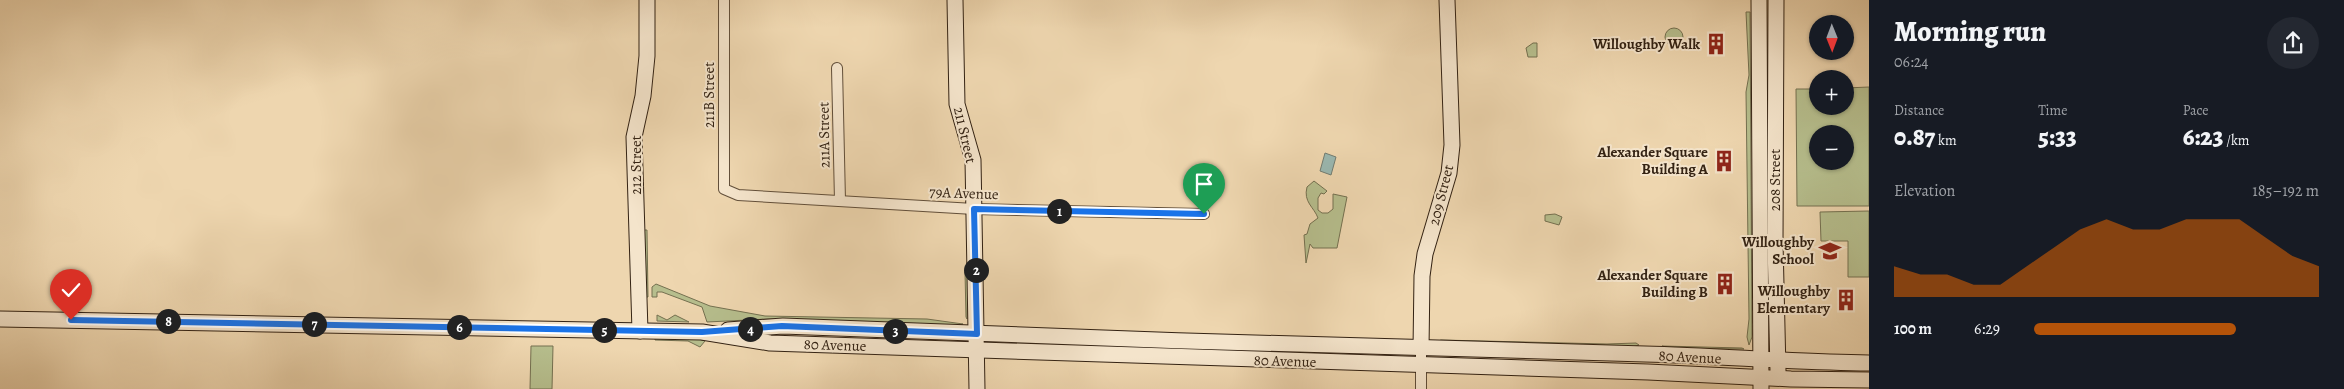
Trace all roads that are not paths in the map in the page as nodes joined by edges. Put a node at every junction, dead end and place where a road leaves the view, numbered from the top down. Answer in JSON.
{"nodes":[{"id":1,"x":647,"y":0,"type":"edge"},
{"id":2,"x":724,"y":0,"type":"edge"},
{"id":3,"x":955,"y":0,"type":"edge"},
{"id":4,"x":1447,"y":0,"type":"edge"},
{"id":5,"x":1759,"y":0,"type":"edge"},
{"id":6,"x":1776,"y":0,"type":"edge"},
{"id":7,"x":838,"y":68,"type":"dead end"},
{"id":8,"x":724,"y":189,"type":"joint"},
{"id":9,"x":840,"y":202,"type":"junction"},
{"id":10,"x":974,"y":209,"type":"junction"},
{"id":11,"x":1204,"y":214,"type":"dead end"},
{"id":12,"x":0,"y":319,"type":"edge"},
{"id":13,"x":640,"y":331,"type":"junction"},
{"id":14,"x":702,"y":332,"type":"junction"},
{"id":15,"x":977,"y":334,"type":"junction"},
{"id":16,"x":1421,"y":349,"type":"junction"},
{"id":17,"x":976,"y":350,"type":"junction"},
{"id":18,"x":1760,"y":361,"type":"junction"},
{"id":19,"x":1778,"y":362,"type":"junction"},
{"id":20,"x":1869,"y":363,"type":"edge"},
{"id":21,"x":1421,"y":365,"type":"junction"},
{"id":22,"x":1869,"y":380,"type":"edge"},
{"id":23,"x":1761,"y":383,"type":"edge"},
{"id":24,"x":1779,"y":384,"type":"edge"},
{"id":25,"x":977,"y":389,"type":"edge"},
{"id":26,"x":1421,"y":389,"type":"edge"}],
"edges":[{"from":1,"to":13,"type":"main road","name":"212 Street"},
{"from":2,"to":8,"type":"street","name":"211B Street"},
{"from":3,"to":10,"type":"main road","name":"211 Street"},
{"from":4,"to":16,"type":"main road","name":"209 Street"},
{"from":5,"to":18,"type":"main road","name":"208 Street"},
{"from":6,"to":19,"type":"main road","name":"208 Street"},
{"from":7,"to":9,"type":"street","name":"211A Street"},
{"from":8,"to":9,"type":"street","name":"79A Avenue"},
{"from":9,"to":10,"type":"street","name":"79A Avenue"},
{"from":10,"to":11,"type":"street","name":"79A Avenue"},
{"from":10,"to":15,"type":"main road","name":"211 Street"},
{"from":12,"to":13,"type":"main road","name":"80 Avenue"},
{"from":13,"to":14,"type":"main road","name":"80 Avenue"},
{"from":14,"to":15,"type":"main road","name":"80 Avenue"},
{"from":14,"to":17,"type":"main road","name":"80 Avenue"},
{"from":15,"to":16,"type":"main road","name":"80 Avenue"},
{"from":15,"to":17,"type":"main road","name":"211 Street"},
{"from":16,"to":18,"type":"main road","name":"80 Avenue"},
{"from":16,"to":21,"type":"street","name":"209 Street"},
{"from":17,"to":21,"type":"main road","name":"80 Avenue"},
{"from":17,"to":25,"type":"main road","name":"211 Street"},
{"from":18,"to":19,"type":"main road","name":"80 Avenue"},
{"from":18,"to":23,"type":"main road","name":"208 Street"},
{"from":19,"to":20,"type":"main road","name":"80 Avenue"},
{"from":19,"to":24,"type":"main road","name":"208 Street"},
{"from":21,"to":23,"type":"main road","name":"80 Avenue"},
{"from":21,"to":26,"type":"street","name":"209 Street"},
{"from":22,"to":24,"type":"main road","name":"80 Avenue"},
{"from":23,"to":24,"type":"main road","name":"80 Avenue"}]}
